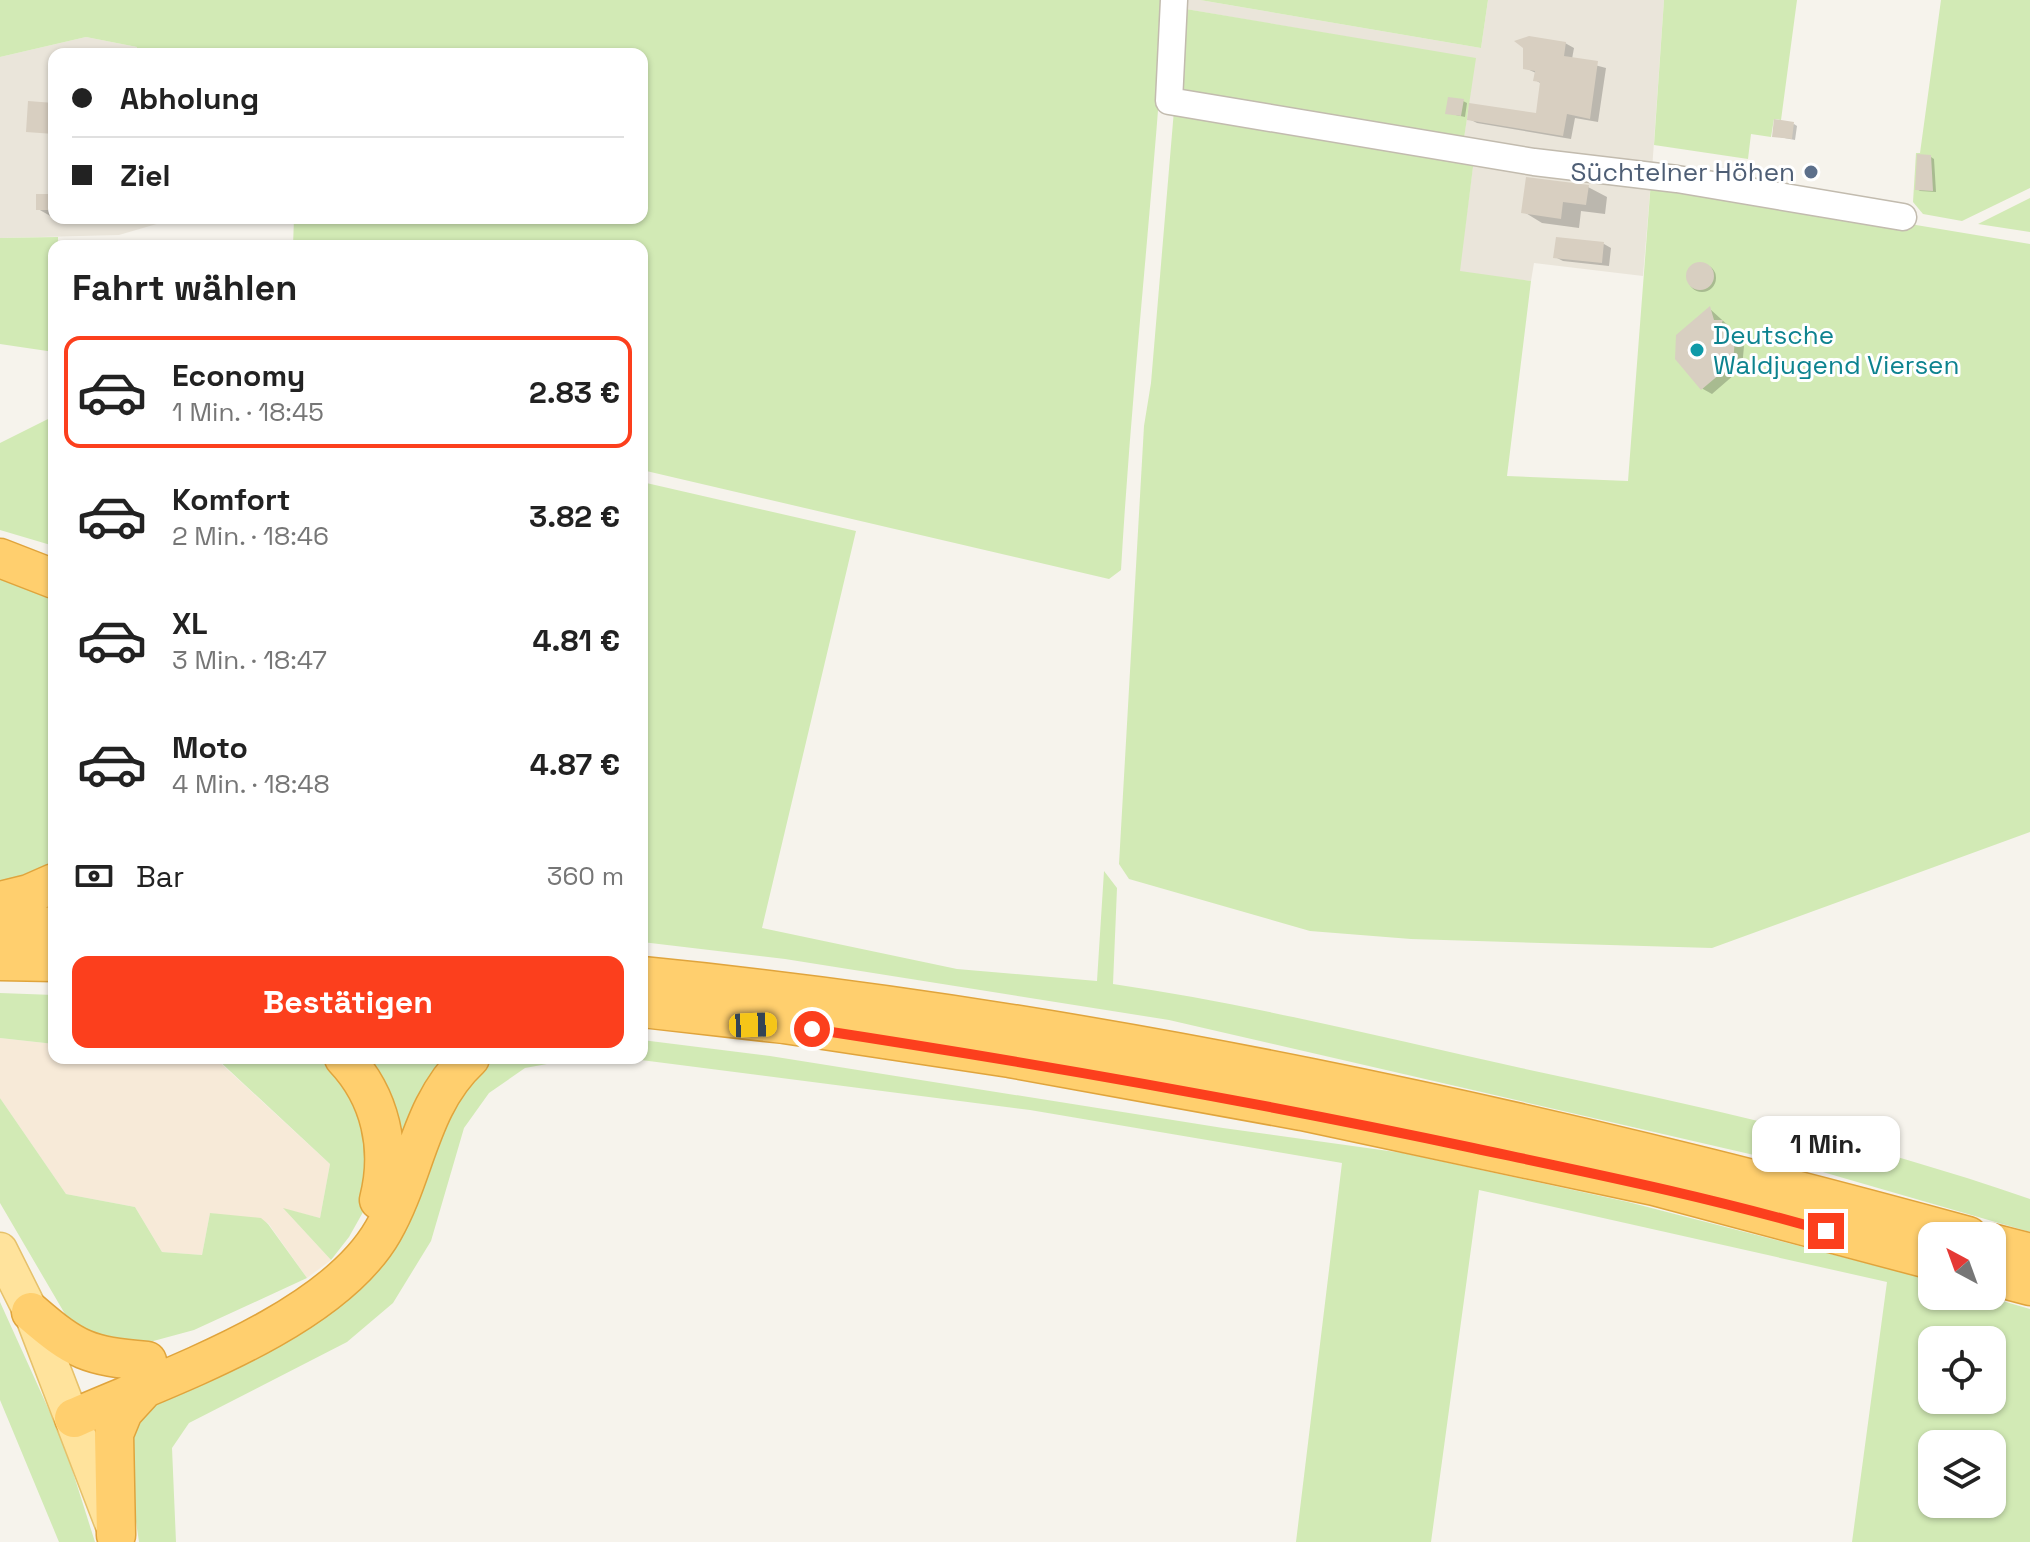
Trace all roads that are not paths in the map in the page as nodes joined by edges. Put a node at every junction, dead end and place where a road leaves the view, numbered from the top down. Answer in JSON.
{"nodes":[{"id":1,"x":1174,"y":0,"type":"edge"},
{"id":2,"x":1903,"y":217,"type":"dead end"},
{"id":3,"x":0,"y":542,"type":"edge"},
{"id":4,"x":0,"y":558,"type":"edge"},
{"id":5,"x":48,"y":560,"type":"edge"},
{"id":6,"x":48,"y":577,"type":"edge"},
{"id":7,"x":48,"y":886,"type":"edge"},
{"id":8,"x":0,"y":901,"type":"edge"},
{"id":9,"x":0,"y":924,"type":"edge"},
{"id":10,"x":48,"y":927,"type":"edge"},
{"id":11,"x":648,"y":960,"type":"edge"},
{"id":12,"x":7,"y":961,"type":"edge"},
{"id":13,"x":48,"y":962,"type":"edge"},
{"id":14,"x":48,"y":975,"type":"edge"},
{"id":15,"x":648,"y":977,"type":"edge"},
{"id":16,"x":728,"y":984,"type":"junction"},
{"id":17,"x":648,"y":1009,"type":"edge"},
{"id":18,"x":784,"y":1024,"type":"junction"},
{"id":19,"x":648,"y":1026,"type":"edge"},
{"id":20,"x":348,"y":1064,"type":"edge"},
{"id":21,"x":465,"y":1064,"type":"edge"},
{"id":22,"x":1918,"y":1223,"type":"edge"},
{"id":23,"x":2006,"y":1247,"type":"edge"},
{"id":24,"x":0,"y":1250,"type":"edge"},
{"id":25,"x":2030,"y":1253,"type":"edge"},
{"id":26,"x":1918,"y":1256,"type":"edge"},
{"id":27,"x":2006,"y":1280,"type":"edge"},
{"id":28,"x":2030,"y":1286,"type":"edge"},
{"id":29,"x":31,"y":1312,"type":"junction"},
{"id":30,"x":147,"y":1373,"type":"junction"},
{"id":31,"x":69,"y":1406,"type":"junction"},
{"id":32,"x":117,"y":1538,"type":"edge"}],
"edges":[{"from":1,"to":2,"type":"street"},
{"from":3,"to":5,"type":"highway"},
{"from":4,"to":6,"type":"highway"},
{"from":7,"to":8,"type":"highway"},
{"from":9,"to":10,"type":"highway"},
{"from":11,"to":16,"type":"highway"},
{"from":12,"to":13,"type":"highway"},
{"from":12,"to":14,"type":"highway"},
{"from":15,"to":16,"type":"highway"},
{"from":16,"to":22,"type":"highway"},
{"from":17,"to":18,"type":"highway"},
{"from":18,"to":19,"type":"highway"},
{"from":18,"to":26,"type":"highway"},
{"from":20,"to":30,"type":"highway"},
{"from":21,"to":30,"type":"highway"},
{"from":23,"to":25,"type":"highway"},
{"from":24,"to":29,"type":"main road"},
{"from":27,"to":28,"type":"highway"},
{"from":29,"to":30,"type":"highway"},
{"from":29,"to":31,"type":"main road"},
{"from":30,"to":31,"type":"highway"},
{"from":30,"to":32,"type":"highway"},
{"from":31,"to":32,"type":"main road"}]}
